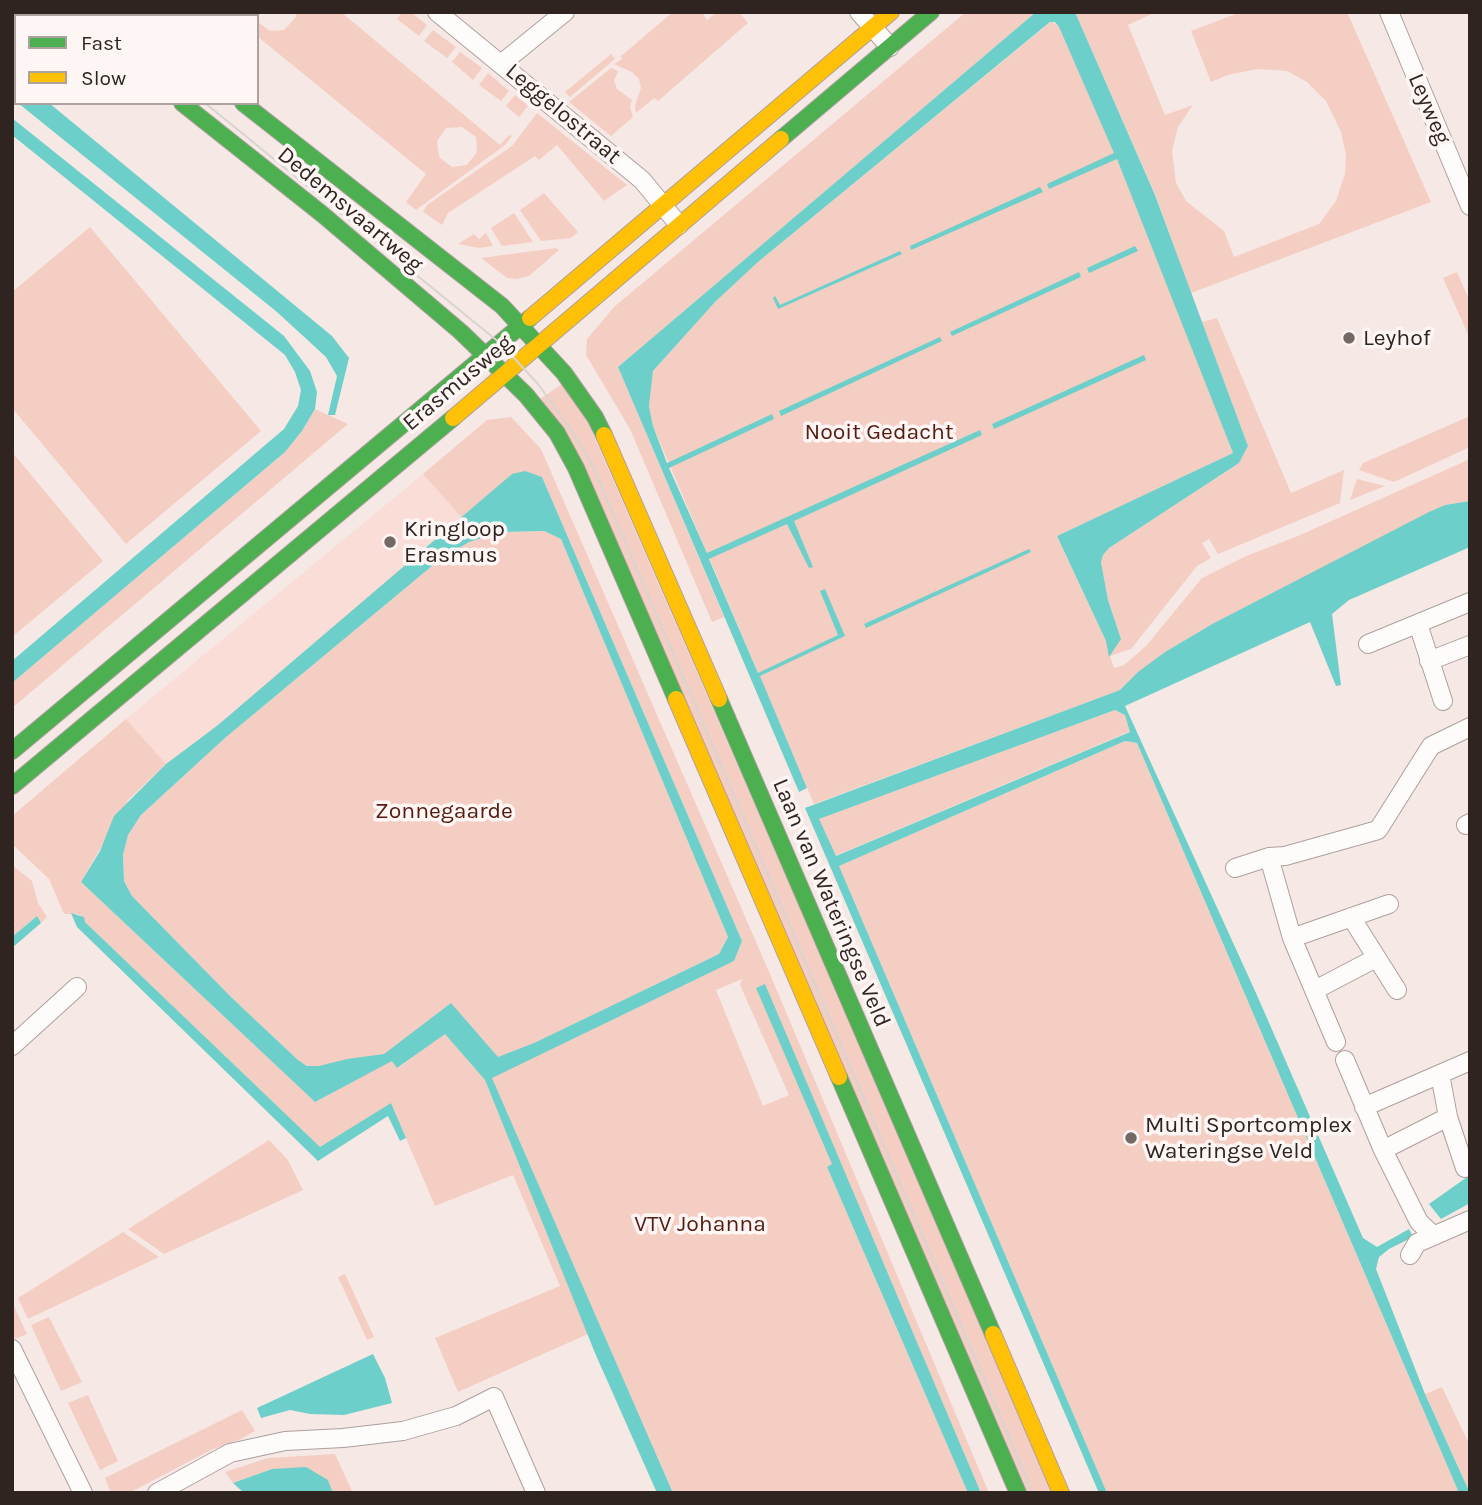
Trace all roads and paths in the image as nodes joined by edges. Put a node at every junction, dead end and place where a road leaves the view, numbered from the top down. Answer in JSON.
{"nodes":[{"id":1,"x":437,"y":12,"type":"edge"},
{"id":2,"x":565,"y":12,"type":"edge"},
{"id":3,"x":859,"y":12,"type":"edge"},
{"id":4,"x":891,"y":12,"type":"edge"},
{"id":5,"x":932,"y":12,"type":"edge"},
{"id":6,"x":1389,"y":12,"type":"edge"},
{"id":7,"x":872,"y":28,"type":"junction"},
{"id":8,"x":890,"y":47,"type":"junction"},
{"id":9,"x":501,"y":64,"type":"junction"},
{"id":10,"x":184,"y":105,"type":"edge"},
{"id":11,"x":246,"y":105,"type":"edge"},
{"id":12,"x":663,"y":205,"type":"junction"},
{"id":13,"x":1470,"y":206,"type":"edge"},
{"id":14,"x":679,"y":225,"type":"junction"},
{"id":15,"x":520,"y":325,"type":"junction"},
{"id":16,"x":538,"y":345,"type":"junction"},
{"id":17,"x":486,"y":355,"type":"junction"},
{"id":18,"x":505,"y":374,"type":"junction"},
{"id":19,"x":1470,"y":602,"type":"edge"},
{"id":20,"x":1418,"y":624,"type":"junction"},
{"id":21,"x":1368,"y":644,"type":"dead end"},
{"id":22,"x":1470,"y":645,"type":"edge"},
{"id":23,"x":1429,"y":661,"type":"junction"},
{"id":24,"x":1443,"y":701,"type":"dead end"},
{"id":25,"x":1470,"y":727,"type":"edge"},
{"id":26,"x":12,"y":751,"type":"edge"},
{"id":27,"x":12,"y":786,"type":"edge"},
{"id":28,"x":1269,"y":857,"type":"junction"},
{"id":29,"x":1235,"y":868,"type":"dead end"},
{"id":30,"x":1389,"y":904,"type":"dead end"},
{"id":31,"x":1351,"y":917,"type":"junction"},
{"id":32,"x":1292,"y":938,"type":"junction"},
{"id":33,"x":1376,"y":958,"type":"junction"},
{"id":34,"x":77,"y":987,"type":"dead end"},
{"id":35,"x":1315,"y":990,"type":"junction"},
{"id":36,"x":1397,"y":990,"type":"dead end"},
{"id":37,"x":1336,"y":1042,"type":"dead end"},
{"id":38,"x":12,"y":1046,"type":"edge"},
{"id":39,"x":1345,"y":1060,"type":"dead end"},
{"id":40,"x":1470,"y":1061,"type":"edge"},
{"id":41,"x":1440,"y":1074,"type":"junction"},
{"id":42,"x":1364,"y":1107,"type":"junction"},
{"id":43,"x":1448,"y":1117,"type":"junction"},
{"id":44,"x":1383,"y":1150,"type":"junction"},
{"id":45,"x":1465,"y":1168,"type":"dead end"},
{"id":46,"x":1470,"y":1220,"type":"edge"},
{"id":47,"x":1434,"y":1236,"type":"junction"},
{"id":48,"x":1410,"y":1255,"type":"dead end"},
{"id":49,"x":12,"y":1349,"type":"edge"},
{"id":50,"x":167,"y":1490,"type":"edge"},
{"id":51,"x":83,"y":1493,"type":"edge"},
{"id":52,"x":536,"y":1493,"type":"edge"},
{"id":53,"x":1018,"y":1493,"type":"edge"},
{"id":54,"x":1061,"y":1493,"type":"edge"}],
"edges":[{"from":1,"to":9,"type":"street","name":"Leggelostraat"},
{"from":2,"to":9,"type":"street"},
{"from":3,"to":7,"type":"street"},
{"from":4,"to":7,"type":"street","name":"Erasmusweg"},
{"from":5,"to":8,"type":"street","name":"Erasmusweg"},
{"from":6,"to":13,"type":"street","name":"Leyweg"},
{"from":7,"to":8,"type":"street"},
{"from":7,"to":12,"type":"street","name":"Erasmusweg"},
{"from":8,"to":14,"type":"street","name":"Erasmusweg"},
{"from":9,"to":12,"type":"street","name":"Leggelostraat"},
{"from":10,"to":17,"type":"street","name":"Dedemsvaartweg"},
{"from":11,"to":15,"type":"street","name":"Dedemsvaartweg"},
{"from":12,"to":14,"type":"street","name":"Leggelostraat"},
{"from":12,"to":15,"type":"street","name":"Erasmusweg"},
{"from":14,"to":16,"type":"street","name":"Erasmusweg"},
{"from":15,"to":16,"type":"street","name":"Dedemsvaartweg"},
{"from":15,"to":17,"type":"street","name":"Erasmusweg"},
{"from":16,"to":18,"type":"street","name":"Erasmusweg"},
{"from":16,"to":54,"type":"street","name":"Laan van Wateringse Veld"},
{"from":17,"to":18,"type":"street","name":"Dedemsvaartweg"},
{"from":17,"to":26,"type":"street","name":"Erasmusweg"},
{"from":18,"to":27,"type":"street","name":"Erasmusweg"},
{"from":18,"to":53,"type":"street"},
{"from":19,"to":20,"type":"street"},
{"from":20,"to":21,"type":"street"},
{"from":20,"to":23,"type":"street"},
{"from":22,"to":23,"type":"street"},
{"from":23,"to":24,"type":"street"},
{"from":25,"to":28,"type":"street"},
{"from":28,"to":29,"type":"street"},
{"from":28,"to":32,"type":"street"},
{"from":30,"to":31,"type":"street"},
{"from":31,"to":32,"type":"street"},
{"from":31,"to":33,"type":"street"},
{"from":32,"to":35,"type":"street"},
{"from":33,"to":35,"type":"street"},
{"from":33,"to":36,"type":"street"},
{"from":34,"to":38,"type":"street"},
{"from":35,"to":37,"type":"street"},
{"from":39,"to":42,"type":"street"},
{"from":40,"to":41,"type":"street"},
{"from":41,"to":42,"type":"street"},
{"from":41,"to":43,"type":"street"},
{"from":42,"to":44,"type":"street"},
{"from":43,"to":44,"type":"street"},
{"from":43,"to":45,"type":"street"},
{"from":44,"to":47,"type":"street"},
{"from":46,"to":47,"type":"street"},
{"from":47,"to":48,"type":"street"},
{"from":49,"to":51,"type":"street"},
{"from":50,"to":52,"type":"street"}]}
